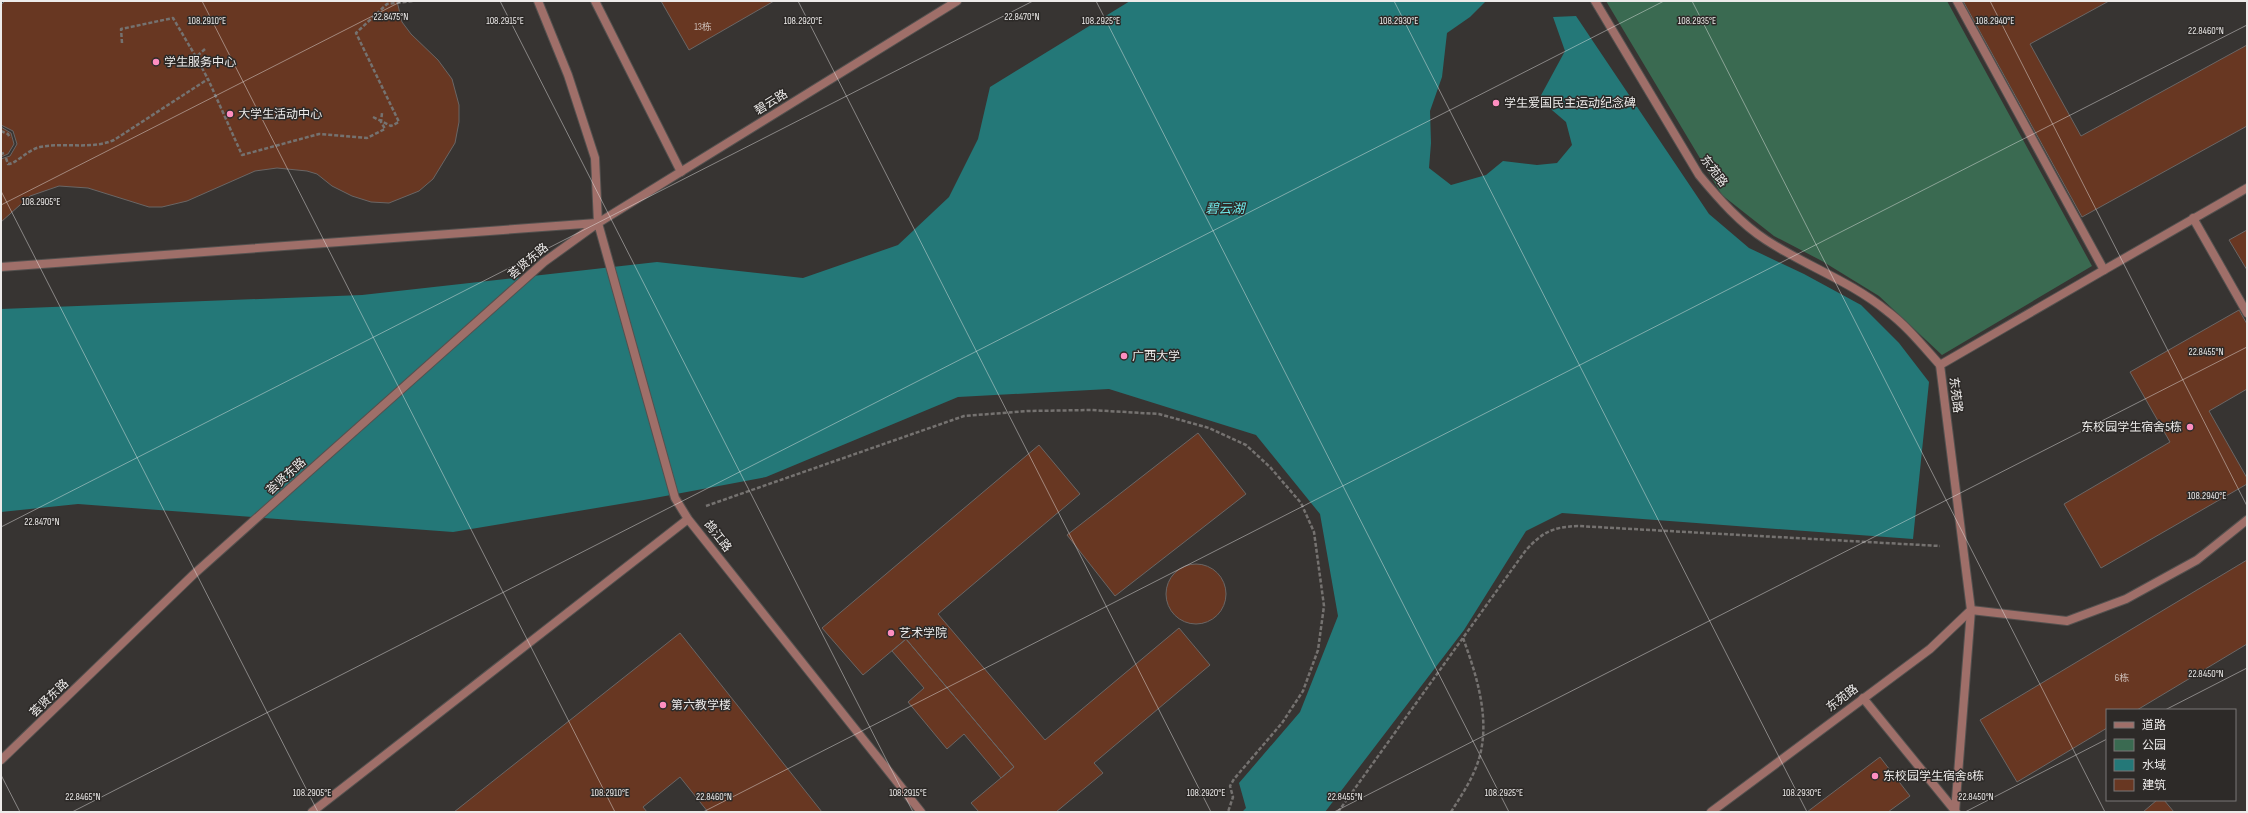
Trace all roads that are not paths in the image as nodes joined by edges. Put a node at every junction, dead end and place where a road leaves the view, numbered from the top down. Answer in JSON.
{"nodes":[{"id":1,"x":538,"y":1,"type":"edge"},
{"id":2,"x":595,"y":1,"type":"edge"},
{"id":3,"x":957,"y":1,"type":"edge"},
{"id":4,"x":1595,"y":1,"type":"edge"},
{"id":5,"x":1957,"y":1,"type":"edge"},
{"id":6,"x":681,"y":172,"type":"junction"},
{"id":7,"x":2247,"y":188,"type":"edge"},
{"id":8,"x":2193,"y":218,"type":"junction"},
{"id":9,"x":598,"y":223,"type":"junction"},
{"id":10,"x":1,"y":267,"type":"edge"},
{"id":11,"x":2104,"y":270,"type":"junction"},
{"id":12,"x":2247,"y":314,"type":"edge"},
{"id":13,"x":1940,"y":365,"type":"junction"},
{"id":14,"x":688,"y":519,"type":"junction"},
{"id":15,"x":2247,"y":520,"type":"edge"},
{"id":16,"x":1971,"y":610,"type":"junction"},
{"id":17,"x":1863,"y":698,"type":"junction"},
{"id":18,"x":1,"y":760,"type":"edge"},
{"id":19,"x":312,"y":812,"type":"edge"},
{"id":20,"x":921,"y":812,"type":"edge"},
{"id":21,"x":1711,"y":812,"type":"edge"},
{"id":22,"x":1956,"y":812,"type":"edge"}],
"edges":[{"from":1,"to":9,"type":"street","name":"鸪江路"},
{"from":2,"to":6,"type":"street"},
{"from":3,"to":6,"type":"street","name":"碧云路"},
{"from":4,"to":13,"type":"street","name":"东苑路"},
{"from":5,"to":11,"type":"street"},
{"from":6,"to":9,"type":"street","name":"碧云路"},
{"from":7,"to":8,"type":"street"},
{"from":8,"to":11,"type":"street"},
{"from":8,"to":12,"type":"street"},
{"from":9,"to":10,"type":"street"},
{"from":9,"to":14,"type":"street","name":"鸪江路"},
{"from":9,"to":18,"type":"street","name":"荟贤东路"},
{"from":11,"to":13,"type":"street"},
{"from":13,"to":16,"type":"street","name":"东苑路"},
{"from":14,"to":19,"type":"street"},
{"from":14,"to":20,"type":"street","name":"鸪江路"},
{"from":15,"to":16,"type":"street"},
{"from":16,"to":17,"type":"street","name":"东苑路"},
{"from":16,"to":22,"type":"street"},
{"from":17,"to":21,"type":"street","name":"东苑路"},
{"from":17,"to":22,"type":"street"}]}
